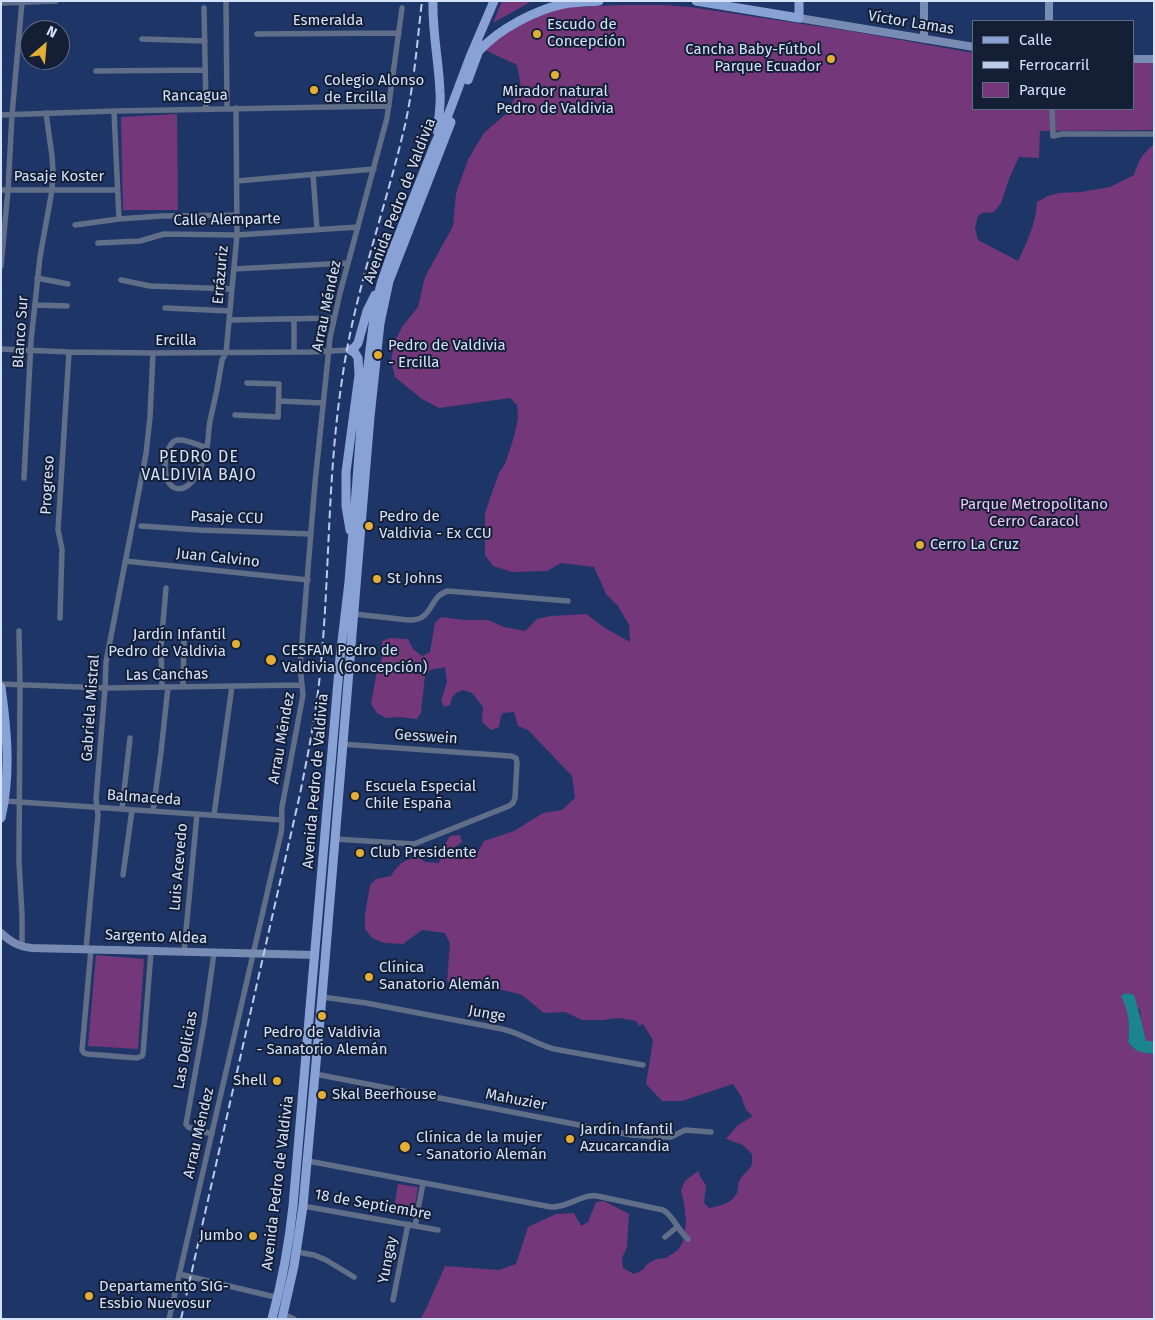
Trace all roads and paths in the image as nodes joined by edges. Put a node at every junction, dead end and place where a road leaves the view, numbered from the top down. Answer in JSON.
{"nodes":[{"id":1,"x":56,"y":1,"type":"edge"},
{"id":2,"x":226,"y":1,"type":"edge"},
{"id":3,"x":433,"y":1,"type":"edge"},
{"id":4,"x":494,"y":1,"type":"edge"},
{"id":5,"x":499,"y":1,"type":"edge"},
{"id":6,"x":599,"y":1,"type":"edge"},
{"id":7,"x":696,"y":1,"type":"edge"},
{"id":8,"x":799,"y":1,"type":"edge"},
{"id":9,"x":924,"y":1,"type":"edge"},
{"id":10,"x":1049,"y":1,"type":"edge"},
{"id":11,"x":22,"y":2,"type":"edge"},
{"id":12,"x":1,"y":3,"type":"edge"},
{"id":13,"x":204,"y":8,"type":"dead end"},
{"id":14,"x":402,"y":8,"type":"dead end"},
{"id":15,"x":799,"y":18,"type":"junction"},
{"id":16,"x":1049,"y":20,"type":"edge"},
{"id":17,"x":399,"y":33,"type":"junction"},
{"id":18,"x":257,"y":34,"type":"dead end"},
{"id":19,"x":142,"y":39,"type":"dead end"},
{"id":20,"x":924,"y":39,"type":"junction"},
{"id":21,"x":205,"y":41,"type":"junction"},
{"id":22,"x":972,"y":47,"type":"edge"},
{"id":23,"x":476,"y":51,"type":"junction"},
{"id":24,"x":1135,"y":59,"type":"edge"},
{"id":25,"x":1154,"y":59,"type":"edge"},
{"id":26,"x":205,"y":70,"type":"junction"},
{"id":27,"x":96,"y":71,"type":"dead end"},
{"id":28,"x":389,"y":106,"type":"junction"},
{"id":29,"x":227,"y":108,"type":"junction"},
{"id":30,"x":236,"y":108,"type":"junction"},
{"id":31,"x":206,"y":109,"type":"junction"},
{"id":32,"x":114,"y":110,"type":"junction"},
{"id":33,"x":1052,"y":110,"type":"edge"},
{"id":34,"x":46,"y":113,"type":"junction"},
{"id":35,"x":1,"y":115,"type":"edge"},
{"id":36,"x":12,"y":115,"type":"junction"},
{"id":37,"x":1154,"y":134,"type":"edge"},
{"id":38,"x":434,"y":146,"type":"junction"},
{"id":39,"x":374,"y":169,"type":"junction"},
{"id":40,"x":313,"y":174,"type":"junction"},
{"id":41,"x":237,"y":181,"type":"junction"},
{"id":42,"x":5,"y":190,"type":"edge"},
{"id":43,"x":52,"y":190,"type":"junction"},
{"id":44,"x":117,"y":190,"type":"junction"},
{"id":45,"x":237,"y":215,"type":"junction"},
{"id":46,"x":118,"y":219,"type":"junction"},
{"id":47,"x":75,"y":225,"type":"dead end"},
{"id":48,"x":358,"y":227,"type":"junction"},
{"id":49,"x":317,"y":229,"type":"junction"},
{"id":50,"x":237,"y":235,"type":"junction"},
{"id":51,"x":98,"y":243,"type":"dead end"},
{"id":52,"x":348,"y":263,"type":"junction"},
{"id":53,"x":1,"y":266,"type":"edge"},
{"id":54,"x":234,"y":269,"type":"junction"},
{"id":55,"x":37,"y":278,"type":"junction"},
{"id":56,"x":120,"y":280,"type":"dead end"},
{"id":57,"x":68,"y":284,"type":"dead end"},
{"id":58,"x":381,"y":284,"type":"junction"},
{"id":59,"x":232,"y":289,"type":"junction"},
{"id":60,"x":35,"y":305,"type":"junction"},
{"id":61,"x":67,"y":306,"type":"dead end"},
{"id":62,"x":165,"y":308,"type":"dead end"},
{"id":63,"x":230,"y":311,"type":"junction"},
{"id":64,"x":294,"y":318,"type":"junction"},
{"id":65,"x":334,"y":318,"type":"junction"},
{"id":66,"x":229,"y":320,"type":"junction"},
{"id":67,"x":1,"y":350,"type":"edge"},
{"id":68,"x":350,"y":350,"type":"junction"},
{"id":69,"x":31,"y":351,"type":"junction"},
{"id":70,"x":329,"y":351,"type":"junction"},
{"id":71,"x":69,"y":352,"type":"junction"},
{"id":72,"x":294,"y":352,"type":"junction"},
{"id":73,"x":154,"y":353,"type":"junction"},
{"id":74,"x":226,"y":353,"type":"junction"},
{"id":75,"x":247,"y":383,"type":"dead end"},
{"id":76,"x":279,"y":401,"type":"junction"},
{"id":77,"x":323,"y":403,"type":"junction"},
{"id":78,"x":235,"y":415,"type":"dead end"},
{"id":79,"x":362,"y":416,"type":"junction"},
{"id":80,"x":207,"y":448,"type":"junction"},
{"id":81,"x":348,"y":459,"type":"junction"},
{"id":82,"x":24,"y":478,"type":"dead end"},
{"id":83,"x":346,"y":486,"type":"junction"},
{"id":84,"x":360,"y":497,"type":"junction"},
{"id":85,"x":141,"y":526,"type":"dead end"},
{"id":86,"x":311,"y":534,"type":"junction"},
{"id":87,"x":352,"y":539,"type":"junction"},
{"id":88,"x":125,"y":561,"type":"junction"},
{"id":89,"x":308,"y":580,"type":"junction"},
{"id":90,"x":166,"y":588,"type":"dead end"},
{"id":91,"x":568,"y":601,"type":"dead end"},
{"id":92,"x":354,"y":614,"type":"junction"},
{"id":93,"x":60,"y":618,"type":"dead end"},
{"id":94,"x":19,"y":631,"type":"dead end"},
{"id":95,"x":184,"y":638,"type":"dead end"},
{"id":96,"x":1,"y":685,"type":"edge"},
{"id":97,"x":20,"y":685,"type":"junction"},
{"id":98,"x":302,"y":685,"type":"junction"},
{"id":99,"x":232,"y":686,"type":"junction"},
{"id":100,"x":165,"y":687,"type":"junction"},
{"id":101,"x":183,"y":687,"type":"junction"},
{"id":102,"x":105,"y":688,"type":"junction"},
{"id":103,"x":130,"y":738,"type":"dead end"},
{"id":104,"x":333,"y":743,"type":"junction"},
{"id":105,"x":343,"y":744,"type":"junction"},
{"id":106,"x":5,"y":801,"type":"junction"},
{"id":107,"x":20,"y":802,"type":"junction"},
{"id":108,"x":97,"y":807,"type":"junction"},
{"id":109,"x":122,"y":809,"type":"junction"},
{"id":110,"x":132,"y":810,"type":"junction"},
{"id":111,"x":153,"y":811,"type":"junction"},
{"id":112,"x":197,"y":814,"type":"junction"},
{"id":113,"x":214,"y":815,"type":"junction"},
{"id":114,"x":1,"y":818,"type":"edge"},
{"id":115,"x":282,"y":820,"type":"junction"},
{"id":116,"x":335,"y":839,"type":"junction"},
{"id":117,"x":123,"y":874,"type":"dead end"},
{"id":118,"x":1,"y":933,"type":"edge"},
{"id":119,"x":22,"y":946,"type":"junction"},
{"id":120,"x":89,"y":949,"type":"junction"},
{"id":121,"x":326,"y":949,"type":"junction"},
{"id":122,"x":151,"y":951,"type":"junction"},
{"id":123,"x":184,"y":952,"type":"junction"},
{"id":124,"x":214,"y":952,"type":"junction"},
{"id":125,"x":253,"y":954,"type":"junction"},
{"id":126,"x":315,"y":955,"type":"junction"},
{"id":127,"x":325,"y":966,"type":"junction"},
{"id":128,"x":322,"y":997,"type":"junction"},
{"id":129,"x":311,"y":1002,"type":"junction"},
{"id":130,"x":305,"y":1065,"type":"junction"},
{"id":131,"x":644,"y":1065,"type":"dead end"},
{"id":132,"x":315,"y":1074,"type":"junction"},
{"id":133,"x":711,"y":1132,"type":"dead end"},
{"id":134,"x":212,"y":1134,"type":"junction"},
{"id":135,"x":298,"y":1150,"type":"junction"},
{"id":136,"x":308,"y":1161,"type":"junction"},
{"id":137,"x":296,"y":1168,"type":"junction"},
{"id":138,"x":423,"y":1183,"type":"junction"},
{"id":139,"x":304,"y":1206,"type":"junction"},
{"id":140,"x":408,"y":1224,"type":"junction"},
{"id":141,"x":416,"y":1226,"type":"junction"},
{"id":142,"x":677,"y":1227,"type":"junction"},
{"id":143,"x":438,"y":1230,"type":"dead end"},
{"id":144,"x":665,"y":1237,"type":"dead end"},
{"id":145,"x":688,"y":1239,"type":"dead end"},
{"id":146,"x":297,"y":1252,"type":"junction"},
{"id":147,"x":179,"y":1274,"type":"junction"},
{"id":148,"x":354,"y":1277,"type":"dead end"},
{"id":149,"x":278,"y":1297,"type":"junction"},
{"id":150,"x":287,"y":1300,"type":"junction"},
{"id":151,"x":393,"y":1300,"type":"dead end"},
{"id":152,"x":283,"y":1316,"type":"edge"},
{"id":153,"x":169,"y":1319,"type":"edge"},
{"id":154,"x":272,"y":1319,"type":"edge"},
{"id":155,"x":294,"y":1319,"type":"edge"}],
"edges":[{"from":1,"to":11,"type":"street"},
{"from":2,"to":29,"type":"street"},
{"from":3,"to":38,"type":"main road"},
{"from":4,"to":23,"type":"main road"},
{"from":5,"to":23,"type":"main road"},
{"from":6,"to":23,"type":"main road"},
{"from":7,"to":15,"type":"main road","name":"Víctor Lamas"},
{"from":8,"to":15,"type":"main road"},
{"from":9,"to":20,"type":"street"},
{"from":10,"to":16,"type":"street"},
{"from":11,"to":12,"type":"street"},
{"from":11,"to":36,"type":"street"},
{"from":13,"to":21,"type":"street"},
{"from":14,"to":17,"type":"street","name":"Arrau Méndez"},
{"from":15,"to":20,"type":"street","name":"Víctor Lamas"},
{"from":17,"to":18,"type":"street","name":"Esmeralda"},
{"from":17,"to":28,"type":"street","name":"Arrau Méndez"},
{"from":19,"to":21,"type":"street"},
{"from":20,"to":22,"type":"street","name":"Víctor Lamas"},
{"from":21,"to":26,"type":"street"},
{"from":23,"to":38,"type":"main road","name":"Avenida Pedro de Valdivia"},
{"from":23,"to":84,"type":"main road","name":"Avenida Pedro de Valdivia"},
{"from":24,"to":25,"type":"street"},
{"from":26,"to":27,"type":"street"},
{"from":26,"to":31,"type":"street"},
{"from":28,"to":30,"type":"street","name":"Rancagua"},
{"from":28,"to":39,"type":"street","name":"Arrau Méndez"},
{"from":29,"to":30,"type":"street","name":"Rancagua"},
{"from":29,"to":31,"type":"street","name":"Rancagua"},
{"from":30,"to":41,"type":"street","name":"Errázuriz"},
{"from":31,"to":32,"type":"street","name":"Rancagua"},
{"from":32,"to":34,"type":"street","name":"Rancagua"},
{"from":32,"to":44,"type":"street"},
{"from":33,"to":37,"type":"street"},
{"from":34,"to":36,"type":"street","name":"Rancagua"},
{"from":34,"to":43,"type":"street","name":"Blanco Sur"},
{"from":35,"to":36,"type":"street","name":"Rancagua"},
{"from":36,"to":42,"type":"street"},
{"from":38,"to":58,"type":"main road","name":"Avenida Pedro de Valdivia"},
{"from":39,"to":40,"type":"street"},
{"from":39,"to":48,"type":"street","name":"Arrau Méndez"},
{"from":40,"to":41,"type":"street"},
{"from":40,"to":49,"type":"street"},
{"from":41,"to":45,"type":"street","name":"Errázuriz"},
{"from":42,"to":43,"type":"street","name":"Pasaje Koster"},
{"from":42,"to":53,"type":"street"},
{"from":43,"to":44,"type":"street","name":"Pasaje Koster"},
{"from":43,"to":55,"type":"street","name":"Blanco Sur"},
{"from":44,"to":46,"type":"street"},
{"from":45,"to":46,"type":"street"},
{"from":45,"to":50,"type":"street","name":"Errázuriz"},
{"from":46,"to":47,"type":"street"},
{"from":48,"to":49,"type":"street","name":"Calle Alemparte"},
{"from":48,"to":52,"type":"street","name":"Arrau Méndez"},
{"from":49,"to":50,"type":"street","name":"Calle Alemparte"},
{"from":50,"to":51,"type":"street","name":"Calle Alemparte"},
{"from":50,"to":54,"type":"street","name":"Errázuriz"},
{"from":52,"to":54,"type":"street"},
{"from":52,"to":65,"type":"street","name":"Arrau Méndez"},
{"from":54,"to":59,"type":"street","name":"Errázuriz"},
{"from":55,"to":57,"type":"street"},
{"from":55,"to":60,"type":"street","name":"Blanco Sur"},
{"from":56,"to":59,"type":"street"},
{"from":58,"to":68,"type":"main road"},
{"from":58,"to":79,"type":"main road","name":"Avenida Pedro de Valdivia"},
{"from":59,"to":63,"type":"street","name":"Errázuriz"},
{"from":60,"to":61,"type":"street"},
{"from":60,"to":69,"type":"street","name":"Blanco Sur"},
{"from":62,"to":63,"type":"street"},
{"from":63,"to":66,"type":"street","name":"Errázuriz"},
{"from":64,"to":65,"type":"street"},
{"from":64,"to":66,"type":"street"},
{"from":64,"to":72,"type":"street"},
{"from":65,"to":70,"type":"street","name":"Arrau Méndez"},
{"from":66,"to":74,"type":"street","name":"Errázuriz"},
{"from":67,"to":69,"type":"street","name":"Ercilla"},
{"from":68,"to":70,"type":"street","name":"Ercilla"},
{"from":68,"to":81,"type":"main road"},
{"from":69,"to":71,"type":"street","name":"Ercilla"},
{"from":69,"to":82,"type":"street","name":"Blanco Sur"},
{"from":70,"to":72,"type":"street","name":"Ercilla"},
{"from":70,"to":77,"type":"street","name":"Arrau Méndez"},
{"from":71,"to":73,"type":"street","name":"Ercilla"},
{"from":71,"to":93,"type":"street","name":"Progreso"},
{"from":72,"to":74,"type":"street","name":"Ercilla"},
{"from":73,"to":74,"type":"street","name":"Ercilla"},
{"from":73,"to":88,"type":"street","name":"Gabriela Mistral"},
{"from":74,"to":80,"type":"street","name":"Errázuriz"},
{"from":75,"to":76,"type":"street"},
{"from":76,"to":77,"type":"street"},
{"from":76,"to":78,"type":"street"},
{"from":77,"to":86,"type":"street","name":"Arrau Méndez"},
{"from":79,"to":81,"type":"main road"},
{"from":79,"to":84,"type":"main road","name":"Avenida Pedro de Valdivia"},
{"from":80,"to":80,"type":"street"},
{"from":81,"to":83,"type":"main road"},
{"from":83,"to":84,"type":"main road"},
{"from":83,"to":87,"type":"main road"},
{"from":84,"to":87,"type":"main road","name":"Avenida Pedro de Valdivia"},
{"from":84,"to":92,"type":"main road","name":"Avenida Pedro de Valdivia"},
{"from":85,"to":86,"type":"street","name":"Pasaje CCU"},
{"from":86,"to":89,"type":"street","name":"Arrau Méndez"},
{"from":87,"to":104,"type":"main road","name":"Avenida Pedro de Valdivia"},
{"from":88,"to":89,"type":"street","name":"Juan Calvino"},
{"from":88,"to":102,"type":"street","name":"Gabriela Mistral"},
{"from":89,"to":98,"type":"street","name":"Arrau Méndez"},
{"from":90,"to":100,"type":"street"},
{"from":91,"to":92,"type":"street"},
{"from":92,"to":105,"type":"main road","name":"Avenida Pedro de Valdivia"},
{"from":94,"to":97,"type":"street"},
{"from":95,"to":101,"type":"street"},
{"from":96,"to":97,"type":"street","name":"Las Canchas"},
{"from":96,"to":106,"type":"main road"},
{"from":97,"to":102,"type":"street","name":"Las Canchas"},
{"from":97,"to":107,"type":"street"},
{"from":98,"to":99,"type":"street","name":"Las Canchas"},
{"from":98,"to":115,"type":"street","name":"Arrau Méndez"},
{"from":99,"to":101,"type":"street","name":"Las Canchas"},
{"from":99,"to":113,"type":"street"},
{"from":100,"to":101,"type":"street","name":"Las Canchas"},
{"from":100,"to":102,"type":"street","name":"Las Canchas"},
{"from":100,"to":111,"type":"street"},
{"from":102,"to":108,"type":"street","name":"Gabriela Mistral"},
{"from":103,"to":109,"type":"street"},
{"from":104,"to":105,"type":"street","name":"Gesswein"},
{"from":104,"to":126,"type":"main road","name":"Avenida Pedro de Valdivia"},
{"from":105,"to":116,"type":"main road","name":"Avenida Pedro de Valdivia"},
{"from":105,"to":116,"type":"street","name":"Gesswein"},
{"from":106,"to":107,"type":"street","name":"Balmaceda"},
{"from":106,"to":114,"type":"main road"},
{"from":107,"to":108,"type":"street","name":"Balmaceda"},
{"from":107,"to":119,"type":"street"},
{"from":108,"to":109,"type":"street","name":"Balmaceda"},
{"from":108,"to":120,"type":"street","name":"Gabriela Mistral"},
{"from":109,"to":110,"type":"street","name":"Balmaceda"},
{"from":110,"to":111,"type":"street","name":"Balmaceda"},
{"from":110,"to":117,"type":"street"},
{"from":111,"to":112,"type":"street","name":"Balmaceda"},
{"from":112,"to":113,"type":"street","name":"Balmaceda"},
{"from":112,"to":123,"type":"street","name":"Luis Acevedo"},
{"from":113,"to":115,"type":"street","name":"Balmaceda"},
{"from":115,"to":125,"type":"street","name":"Arrau Méndez"},
{"from":116,"to":121,"type":"main road","name":"Avenida Pedro de Valdivia"},
{"from":118,"to":119,"type":"street","name":"Sargento Aldea"},
{"from":119,"to":120,"type":"street","name":"Sargento Aldea"},
{"from":120,"to":122,"type":"street","name":"Sargento Aldea"},
{"from":120,"to":122,"type":"street","name":"Gabriela Mistral"},
{"from":121,"to":126,"type":"main road"},
{"from":121,"to":127,"type":"main road","name":"Avenida Pedro de Valdivia"},
{"from":122,"to":123,"type":"street","name":"Sargento Aldea"},
{"from":123,"to":124,"type":"street","name":"Sargento Aldea"},
{"from":124,"to":125,"type":"street","name":"Sargento Aldea"},
{"from":124,"to":134,"type":"street","name":"Las Delicias"},
{"from":125,"to":126,"type":"street","name":"Sargento Aldea"},
{"from":125,"to":134,"type":"street","name":"Arrau Méndez"},
{"from":126,"to":127,"type":"main road"},
{"from":126,"to":129,"type":"main road","name":"Avenida Pedro de Valdivia"},
{"from":127,"to":128,"type":"main road","name":"Avenida Pedro de Valdivia"},
{"from":128,"to":129,"type":"main road"},
{"from":128,"to":131,"type":"street","name":"Junge"},
{"from":128,"to":132,"type":"main road","name":"Avenida Pedro de Valdivia"},
{"from":129,"to":130,"type":"main road","name":"Avenida Pedro de Valdivia"},
{"from":130,"to":132,"type":"main road"},
{"from":130,"to":135,"type":"main road","name":"Avenida Pedro de Valdivia"},
{"from":132,"to":133,"type":"street","name":"Mahuzier"},
{"from":132,"to":136,"type":"main road","name":"Avenida Pedro de Valdivia"},
{"from":134,"to":147,"type":"street","name":"Arrau Méndez"},
{"from":135,"to":136,"type":"main road"},
{"from":135,"to":137,"type":"main road","name":"Avenida Pedro de Valdivia"},
{"from":136,"to":137,"type":"main road"},
{"from":136,"to":138,"type":"street"},
{"from":136,"to":139,"type":"main road","name":"Avenida Pedro de Valdivia"},
{"from":137,"to":149,"type":"main road","name":"Avenida Pedro de Valdivia"},
{"from":138,"to":141,"type":"street","name":"Yungay"},
{"from":138,"to":142,"type":"street"},
{"from":139,"to":140,"type":"street","name":"18 de Septiembre"},
{"from":139,"to":146,"type":"main road","name":"Avenida Pedro de Valdivia"},
{"from":140,"to":141,"type":"street","name":"18 de Septiembre"},
{"from":140,"to":151,"type":"street","name":"Yungay"},
{"from":141,"to":143,"type":"street","name":"18 de Septiembre"},
{"from":142,"to":144,"type":"street"},
{"from":142,"to":145,"type":"street"},
{"from":146,"to":148,"type":"street"},
{"from":146,"to":150,"type":"main road","name":"Avenida Pedro de Valdivia"},
{"from":147,"to":149,"type":"street"},
{"from":147,"to":153,"type":"street","name":"Arrau Méndez"},
{"from":149,"to":150,"type":"street"},
{"from":149,"to":154,"type":"main road","name":"Avenida Pedro de Valdivia"},
{"from":150,"to":152,"type":"main road","name":"Avenida Pedro de Valdivia"},
{"from":152,"to":155,"type":"street"}]}
